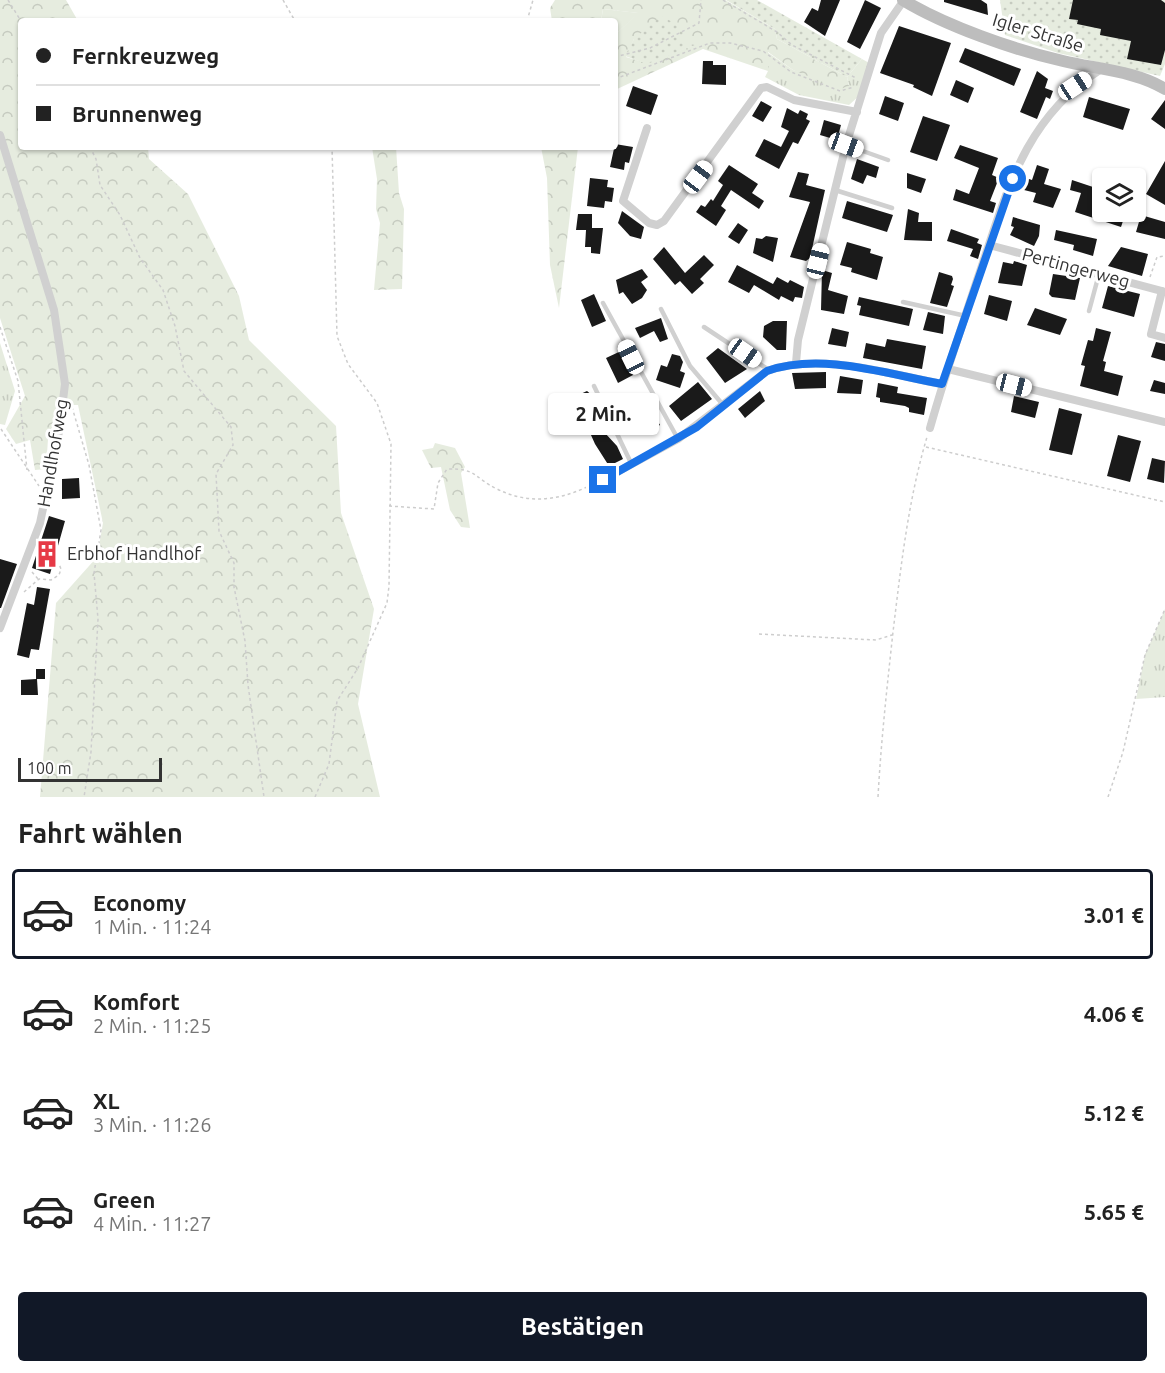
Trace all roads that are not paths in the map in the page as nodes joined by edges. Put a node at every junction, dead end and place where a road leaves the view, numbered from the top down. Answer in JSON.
{"nodes":[{"id":1,"x":904,"y":0,"type":"edge"},
{"id":2,"x":1100,"y":70,"type":"junction"},
{"id":3,"x":1164,"y":85,"type":"edge"},
{"id":4,"x":857,"y":112,"type":"junction"},
{"id":5,"x":647,"y":128,"type":"dead end"},
{"id":6,"x":0,"y":135,"type":"edge"},
{"id":7,"x":846,"y":145,"type":"junction"},
{"id":8,"x":888,"y":160,"type":"dead end"},
{"id":9,"x":835,"y":190,"type":"junction"},
{"id":10,"x":892,"y":208,"type":"dead end"},
{"id":11,"x":989,"y":245,"type":"junction"},
{"id":12,"x":1099,"y":274,"type":"junction"},
{"id":13,"x":1164,"y":292,"type":"edge"},
{"id":14,"x":903,"y":302,"type":"dead end"},
{"id":15,"x":603,"y":303,"type":"dead end"},
{"id":16,"x":661,"y":309,"type":"dead end"},
{"id":17,"x":1089,"y":311,"type":"dead end"},
{"id":18,"x":966,"y":316,"type":"junction"},
{"id":19,"x":704,"y":327,"type":"dead end"},
{"id":20,"x":1165,"y":338,"type":"edge"},
{"id":21,"x":796,"y":363,"type":"junction"},
{"id":22,"x":948,"y":369,"type":"junction"},
{"id":23,"x":769,"y":370,"type":"junction"},
{"id":24,"x":942,"y":384,"type":"junction"},
{"id":25,"x":594,"y":386,"type":"dead end"},
{"id":26,"x":724,"y":406,"type":"junction"},
{"id":27,"x":1165,"y":422,"type":"edge"},
{"id":28,"x":930,"y":428,"type":"road end"},
{"id":29,"x":678,"y":440,"type":"junction"},
{"id":30,"x":632,"y":465,"type":"junction"},
{"id":31,"x":595,"y":484,"type":"road end"},
{"id":32,"x":0,"y":628,"type":"edge"}],
"edges":[{"from":1,"to":2,"type":"main road","name":"Igler Straße"},
{"from":1,"to":4,"type":"street"},
{"from":2,"to":3,"type":"main road","name":"Igler Straße"},
{"from":2,"to":11,"type":"street"},
{"from":4,"to":5,"type":"street"},
{"from":4,"to":7,"type":"street"},
{"from":6,"to":32,"type":"street","name":"Handlhofweg"},
{"from":7,"to":8,"type":"lane"},
{"from":7,"to":9,"type":"street"},
{"from":9,"to":10,"type":"lane"},
{"from":9,"to":21,"type":"street"},
{"from":11,"to":12,"type":"street","name":"Pertingerweg"},
{"from":11,"to":18,"type":"street"},
{"from":12,"to":13,"type":"street","name":"Pertingerweg"},
{"from":12,"to":17,"type":"lane"},
{"from":13,"to":20,"type":"street","name":"Pertingerweg"},
{"from":14,"to":18,"type":"lane"},
{"from":15,"to":29,"type":"lane"},
{"from":16,"to":26,"type":"lane"},
{"from":18,"to":22,"type":"street"},
{"from":19,"to":23,"type":"lane"},
{"from":21,"to":23,"type":"street"},
{"from":21,"to":24,"type":"street"},
{"from":22,"to":24,"type":"street"},
{"from":22,"to":27,"type":"street"},
{"from":23,"to":26,"type":"street"},
{"from":24,"to":28,"type":"street"},
{"from":25,"to":30,"type":"lane"},
{"from":26,"to":29,"type":"street"},
{"from":29,"to":30,"type":"street"},
{"from":30,"to":31,"type":"street"}]}
